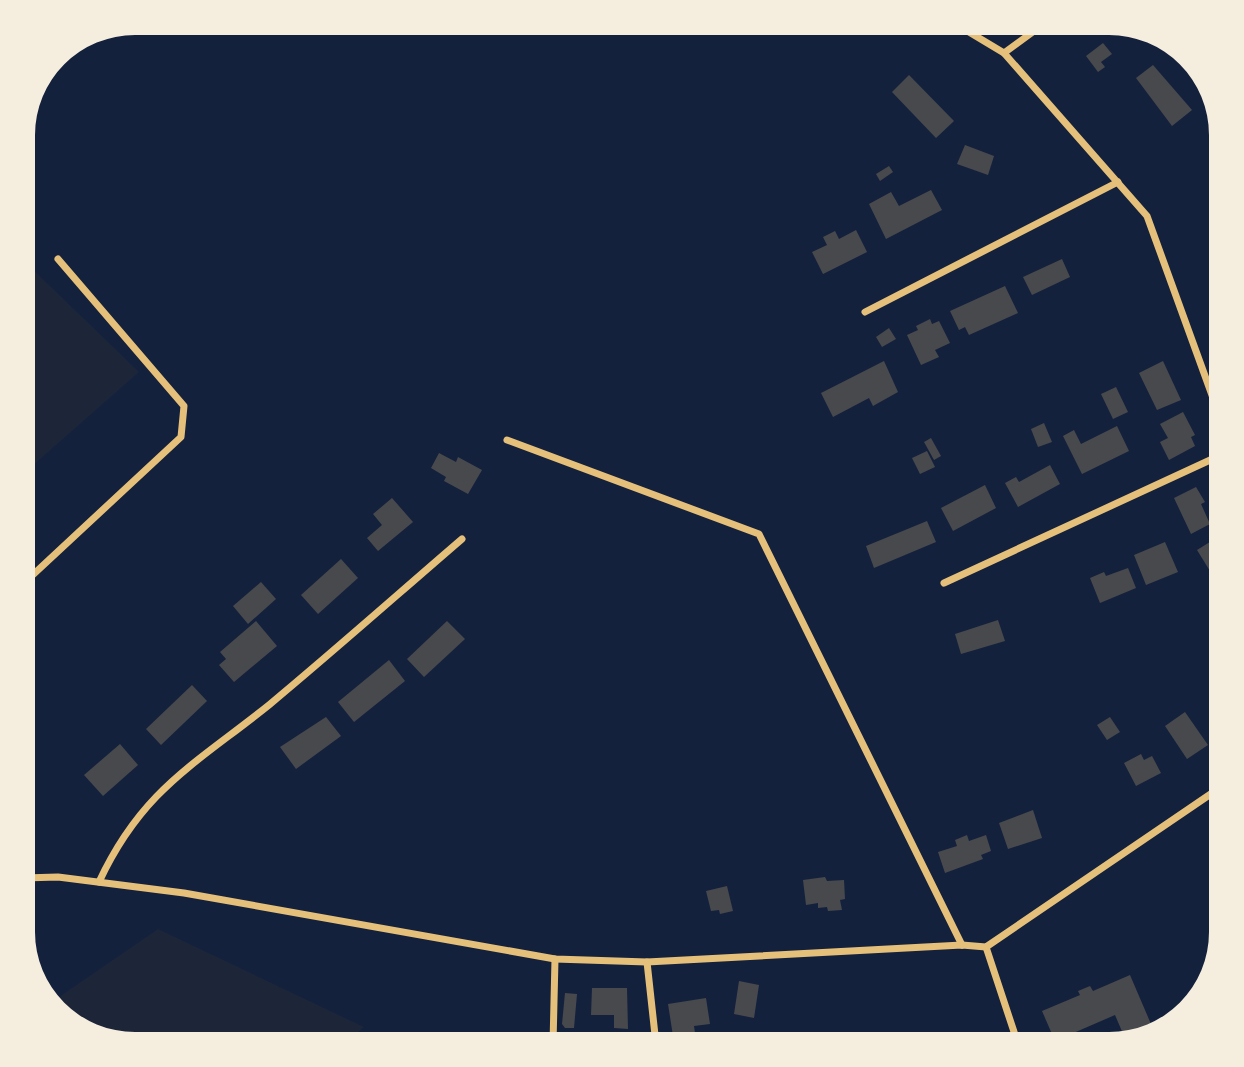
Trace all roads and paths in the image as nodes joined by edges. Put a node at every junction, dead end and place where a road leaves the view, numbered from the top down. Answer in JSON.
{"nodes":[{"id":1,"x":974,"y":35,"type":"edge"},
{"id":2,"x":1029,"y":35,"type":"edge"},
{"id":3,"x":1004,"y":53,"type":"junction"},
{"id":4,"x":1118,"y":182,"type":"junction"},
{"id":5,"x":58,"y":259,"type":"dead end"},
{"id":6,"x":865,"y":312,"type":"dead end"},
{"id":7,"x":1209,"y":387,"type":"edge"},
{"id":8,"x":507,"y":439,"type":"dead end"},
{"id":9,"x":1209,"y":462,"type":"edge"},
{"id":10,"x":462,"y":539,"type":"dead end"},
{"id":11,"x":35,"y":572,"type":"edge"},
{"id":12,"x":944,"y":583,"type":"dead end"},
{"id":13,"x":1209,"y":796,"type":"edge"},
{"id":14,"x":35,"y":879,"type":"edge"},
{"id":15,"x":99,"y":882,"type":"junction"},
{"id":16,"x":962,"y":945,"type":"junction"},
{"id":17,"x":986,"y":947,"type":"junction"},
{"id":18,"x":555,"y":959,"type":"junction"},
{"id":19,"x":647,"y":962,"type":"junction"},
{"id":20,"x":553,"y":1032,"type":"edge"},
{"id":21,"x":655,"y":1032,"type":"edge"},
{"id":22,"x":1014,"y":1032,"type":"edge"}],
"edges":[{"from":1,"to":3,"type":"street"},
{"from":2,"to":3,"type":"street"},
{"from":3,"to":4,"type":"street"},
{"from":4,"to":6,"type":"street"},
{"from":4,"to":7,"type":"street"},
{"from":5,"to":11,"type":"street"},
{"from":8,"to":16,"type":"street"},
{"from":9,"to":12,"type":"street"},
{"from":10,"to":15,"type":"street"},
{"from":13,"to":17,"type":"street"},
{"from":14,"to":15,"type":"street"},
{"from":15,"to":18,"type":"street"},
{"from":16,"to":17,"type":"street"},
{"from":16,"to":19,"type":"street"},
{"from":17,"to":22,"type":"street"},
{"from":18,"to":19,"type":"street"},
{"from":18,"to":20,"type":"street"},
{"from":19,"to":21,"type":"street"}]}
